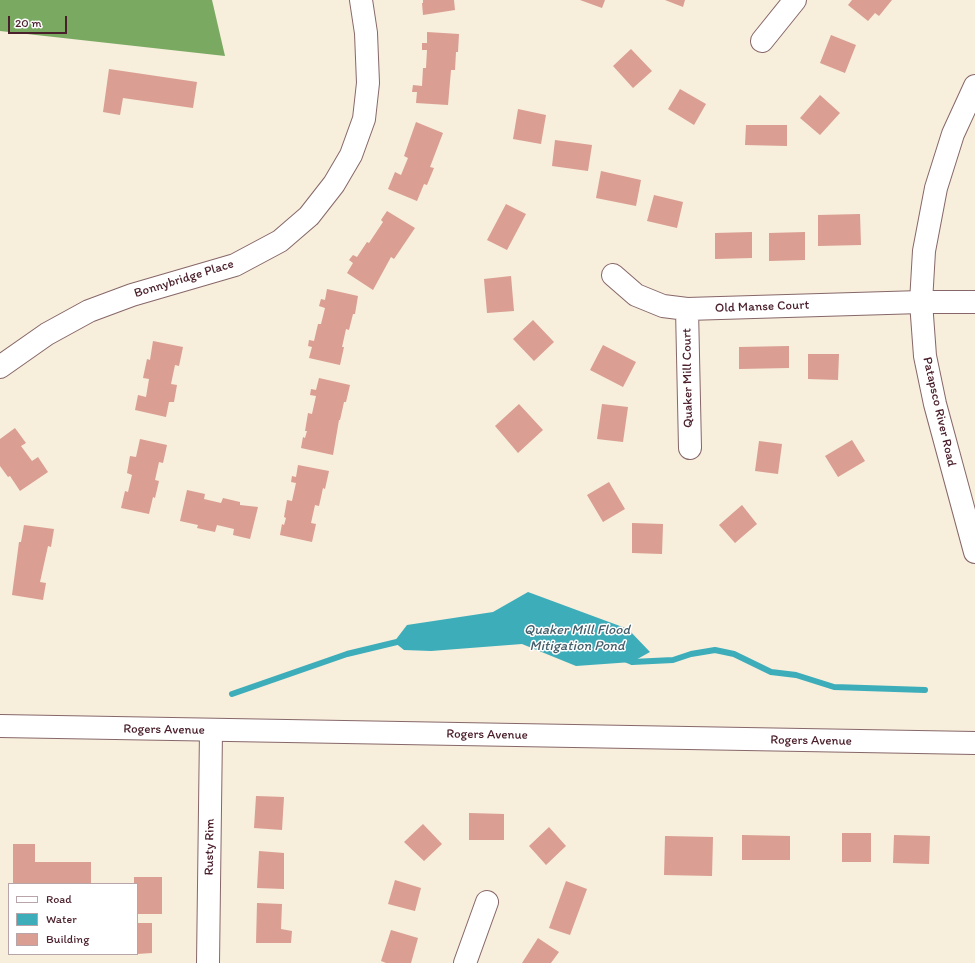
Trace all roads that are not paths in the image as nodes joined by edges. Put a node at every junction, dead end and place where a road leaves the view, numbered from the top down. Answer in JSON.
{"nodes":[{"id":1,"x":361,"y":0,"type":"edge"},
{"id":2,"x":795,"y":0,"type":"edge"},
{"id":3,"x":762,"y":41,"type":"dead end"},
{"id":4,"x":975,"y":86,"type":"edge"},
{"id":5,"x":613,"y":276,"type":"dead end"},
{"id":6,"x":921,"y":302,"type":"junction"},
{"id":7,"x":975,"y":302,"type":"edge"},
{"id":8,"x":687,"y":309,"type":"junction"},
{"id":9,"x":0,"y":367,"type":"edge"},
{"id":10,"x":690,"y":448,"type":"dead end"},
{"id":11,"x":975,"y":552,"type":"edge"},
{"id":12,"x":0,"y":726,"type":"edge"},
{"id":13,"x":211,"y":731,"type":"junction"},
{"id":14,"x":975,"y":743,"type":"edge"},
{"id":15,"x":487,"y":902,"type":"dead end"},
{"id":16,"x":208,"y":963,"type":"edge"},
{"id":17,"x":465,"y":963,"type":"edge"}],
"edges":[{"from":1,"to":9,"type":"street","name":"Bonnybridge Place"},
{"from":2,"to":3,"type":"street"},
{"from":4,"to":6,"type":"street","name":"Patapsco River Road"},
{"from":5,"to":8,"type":"street","name":"Old Manse Court"},
{"from":6,"to":7,"type":"street","name":"Old Manse Court"},
{"from":6,"to":8,"type":"street","name":"Old Manse Court"},
{"from":6,"to":11,"type":"street","name":"Patapsco River Road"},
{"from":8,"to":10,"type":"street","name":"Quaker Mill Court"},
{"from":12,"to":13,"type":"street","name":"Rogers Avenue"},
{"from":13,"to":14,"type":"street","name":"Rogers Avenue"},
{"from":13,"to":16,"type":"street","name":"Rusty Rim"},
{"from":15,"to":17,"type":"street"}]}
